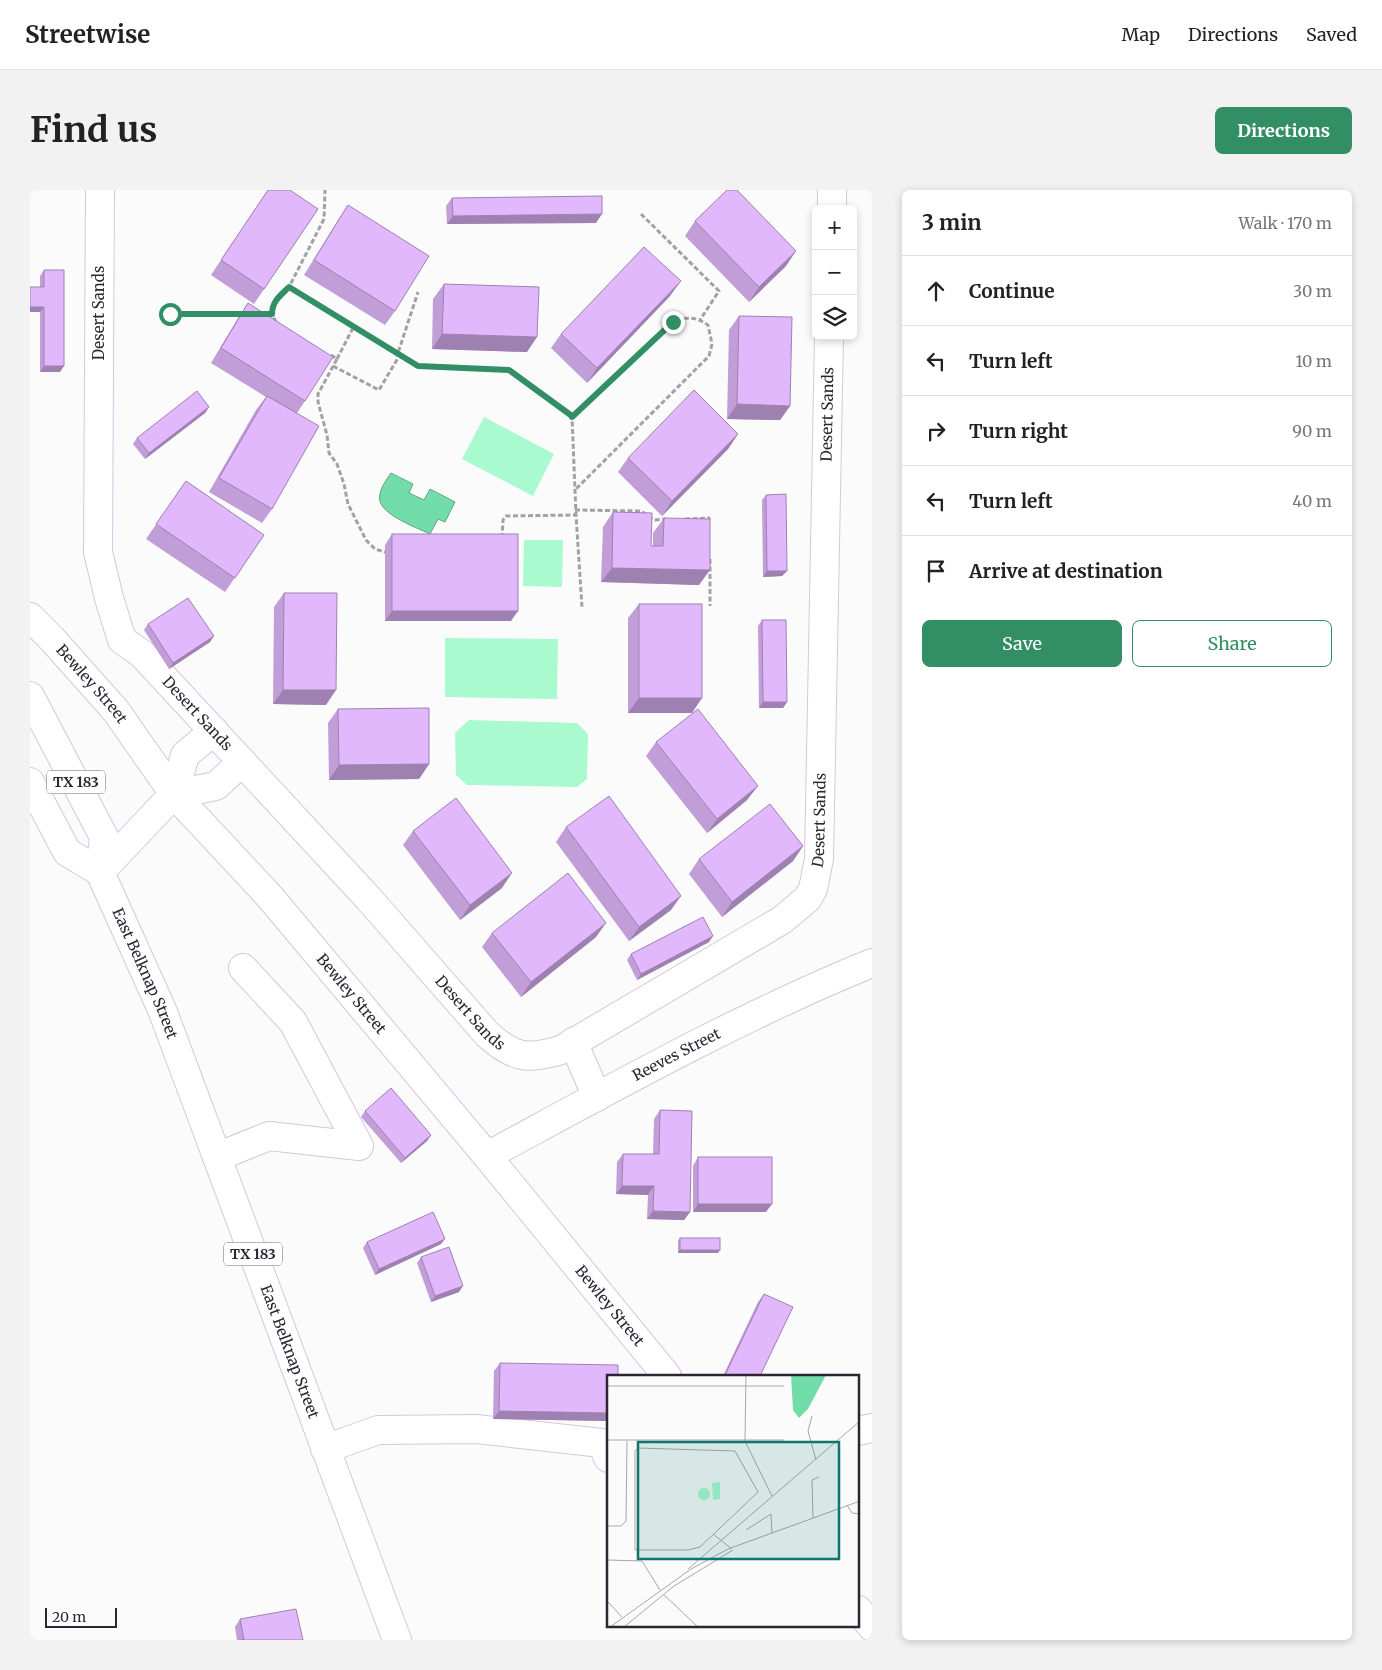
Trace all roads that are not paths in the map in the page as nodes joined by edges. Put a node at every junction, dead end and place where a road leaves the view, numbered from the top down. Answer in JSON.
{"nodes":[{"id":1,"x":100,"y":190,"type":"edge"},
{"id":2,"x":832,"y":190,"type":"edge"},
{"id":3,"x":832,"y":205,"type":"edge"},
{"id":4,"x":829,"y":340,"type":"edge"},
{"id":5,"x":30,"y":617,"type":"edge"},
{"id":6,"x":30,"y":696,"type":"edge"},
{"id":7,"x":214,"y":731,"type":"junction"},
{"id":8,"x":242,"y":762,"type":"junction"},
{"id":9,"x":30,"y":782,"type":"edge"},
{"id":10,"x":174,"y":794,"type":"junction"},
{"id":11,"x":100,"y":872,"type":"junction"},
{"id":12,"x":872,"y":963,"type":"edge"},
{"id":13,"x":243,"y":968,"type":"dead end"},
{"id":14,"x":573,"y":1042,"type":"junction"},
{"id":15,"x":597,"y":1097,"type":"junction"},
{"id":16,"x":217,"y":1156,"type":"junction"},
{"id":17,"x":486,"y":1156,"type":"junction"},
{"id":18,"x":666,"y":1375,"type":"edge"},
{"id":19,"x":872,"y":1428,"type":"edge"},
{"id":20,"x":859,"y":1431,"type":"edge"},
{"id":21,"x":325,"y":1449,"type":"junction"},
{"id":22,"x":607,"y":1456,"type":"edge"},
{"id":23,"x":859,"y":1611,"type":"edge"},
{"id":24,"x":872,"y":1627,"type":"edge"},
{"id":25,"x":397,"y":1640,"type":"edge"}],
"edges":[{"from":1,"to":7,"type":"street","name":"Desert Sands"},
{"from":2,"to":3,"type":"street"},
{"from":4,"to":14,"type":"street","name":"Desert Sands"},
{"from":5,"to":10,"type":"street","name":"Bewley Street"},
{"from":6,"to":11,"type":"street","number":"TX 183"},
{"from":7,"to":8,"type":"street","name":"Desert Sands"},
{"from":7,"to":10,"type":"street"},
{"from":8,"to":10,"type":"street"},
{"from":8,"to":14,"type":"street","name":"Desert Sands"},
{"from":9,"to":11,"type":"street","number":"TX 183"},
{"from":10,"to":11,"type":"street"},
{"from":10,"to":17,"type":"street","name":"Bewley Street"},
{"from":11,"to":16,"type":"street","name":"East Belknap Street","number":"TX 183"},
{"from":12,"to":15,"type":"street","name":"Reeves Street"},
{"from":13,"to":16,"type":"street"},
{"from":14,"to":15,"type":"street"},
{"from":15,"to":17,"type":"street","name":"Reeves Street"},
{"from":16,"to":21,"type":"street","name":"East Belknap Street","number":"TX 183"},
{"from":17,"to":18,"type":"street","name":"Bewley Street"},
{"from":19,"to":20,"type":"street"},
{"from":21,"to":22,"type":"street"},
{"from":21,"to":25,"type":"street","name":"East Belknap Street","number":"TX 183"},
{"from":23,"to":24,"type":"street"}]}
